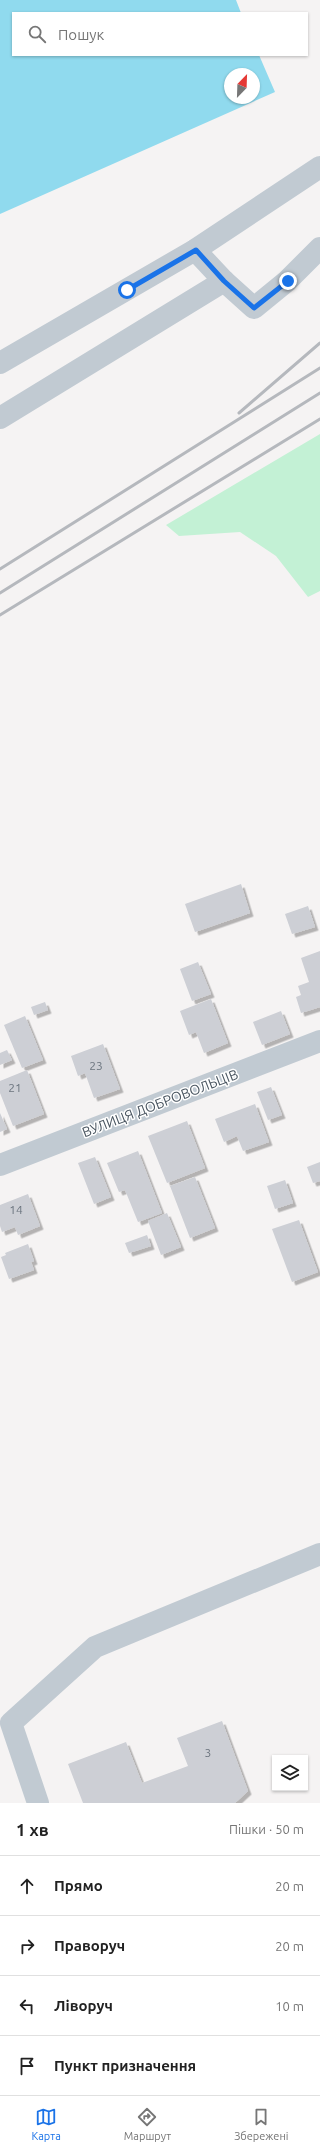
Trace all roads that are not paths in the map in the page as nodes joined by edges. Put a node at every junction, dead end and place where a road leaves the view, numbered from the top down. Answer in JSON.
{"nodes":[{"id":1,"x":320,"y":167,"type":"edge"},
{"id":2,"x":320,"y":248,"type":"edge"},
{"id":3,"x":196,"y":250,"type":"junction"},
{"id":4,"x":224,"y":281,"type":"junction"},
{"id":5,"x":0,"y":363,"type":"edge"},
{"id":6,"x":0,"y":418,"type":"edge"},
{"id":7,"x":320,"y":1041,"type":"edge"},
{"id":8,"x":0,"y":1165,"type":"edge"},
{"id":9,"x":320,"y":1554,"type":"edge"},
{"id":10,"x":38,"y":1803,"type":"edge"}],
"edges":[{"from":1,"to":3,"type":"street"},
{"from":2,"to":4,"type":"street"},
{"from":3,"to":4,"type":"street"},
{"from":3,"to":5,"type":"street"},
{"from":4,"to":6,"type":"street"},
{"from":7,"to":8,"type":"street","name":"ВУЛИЦЯ ДОБРОВОЛЬЦІВ"},
{"from":9,"to":10,"type":"street"}]}
